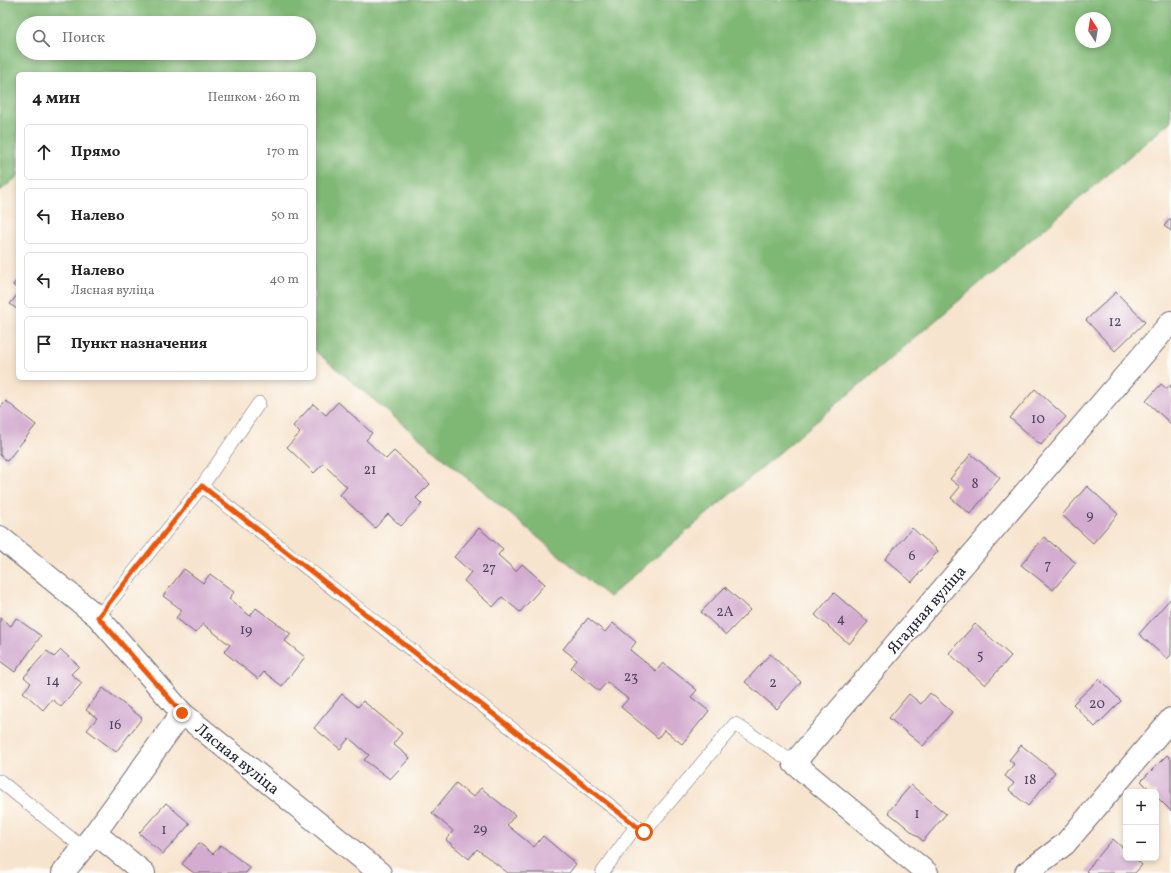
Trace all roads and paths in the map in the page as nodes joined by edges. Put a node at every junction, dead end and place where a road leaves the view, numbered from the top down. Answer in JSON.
{"nodes":[{"id":1,"x":1171,"y":322,"type":"edge"},
{"id":2,"x":259,"y":403,"type":"dead end"},
{"id":3,"x":202,"y":486,"type":"junction"},
{"id":4,"x":0,"y":537,"type":"edge"},
{"id":5,"x":98,"y":617,"type":"junction"},
{"id":6,"x":182,"y":713,"type":"junction"},
{"id":7,"x":1171,"y":719,"type":"edge"},
{"id":8,"x":794,"y":764,"type":"junction"},
{"id":9,"x":0,"y":781,"type":"edge"},
{"id":10,"x":636,"y":826,"type":"junction"},
{"id":11,"x":89,"y":841,"type":"junction"},
{"id":12,"x":63,"y":873,"type":"edge"},
{"id":13,"x":144,"y":873,"type":"edge"},
{"id":14,"x":380,"y":873,"type":"edge"},
{"id":15,"x":602,"y":873,"type":"edge"},
{"id":16,"x":927,"y":873,"type":"edge"},
{"id":17,"x":1026,"y":873,"type":"edge"}],
"edges":[{"from":1,"to":8,"type":"street","name":"Ягадная вуліца"},
{"from":2,"to":3,"type":"lane"},
{"from":3,"to":5,"type":"lane"},
{"from":3,"to":10,"type":"lane"},
{"from":4,"to":5,"type":"street","name":"Лясная вуліца"},
{"from":5,"to":6,"type":"street","name":"Лясная вуліца"},
{"from":6,"to":11,"type":"street"},
{"from":6,"to":14,"type":"street","name":"Лясная вуліца"},
{"from":7,"to":17,"type":"street"},
{"from":8,"to":10,"type":"lane"},
{"from":8,"to":16,"type":"street"},
{"from":9,"to":11,"type":"lane"},
{"from":10,"to":15,"type":"lane"},
{"from":11,"to":12,"type":"street"},
{"from":11,"to":13,"type":"street"}]}
